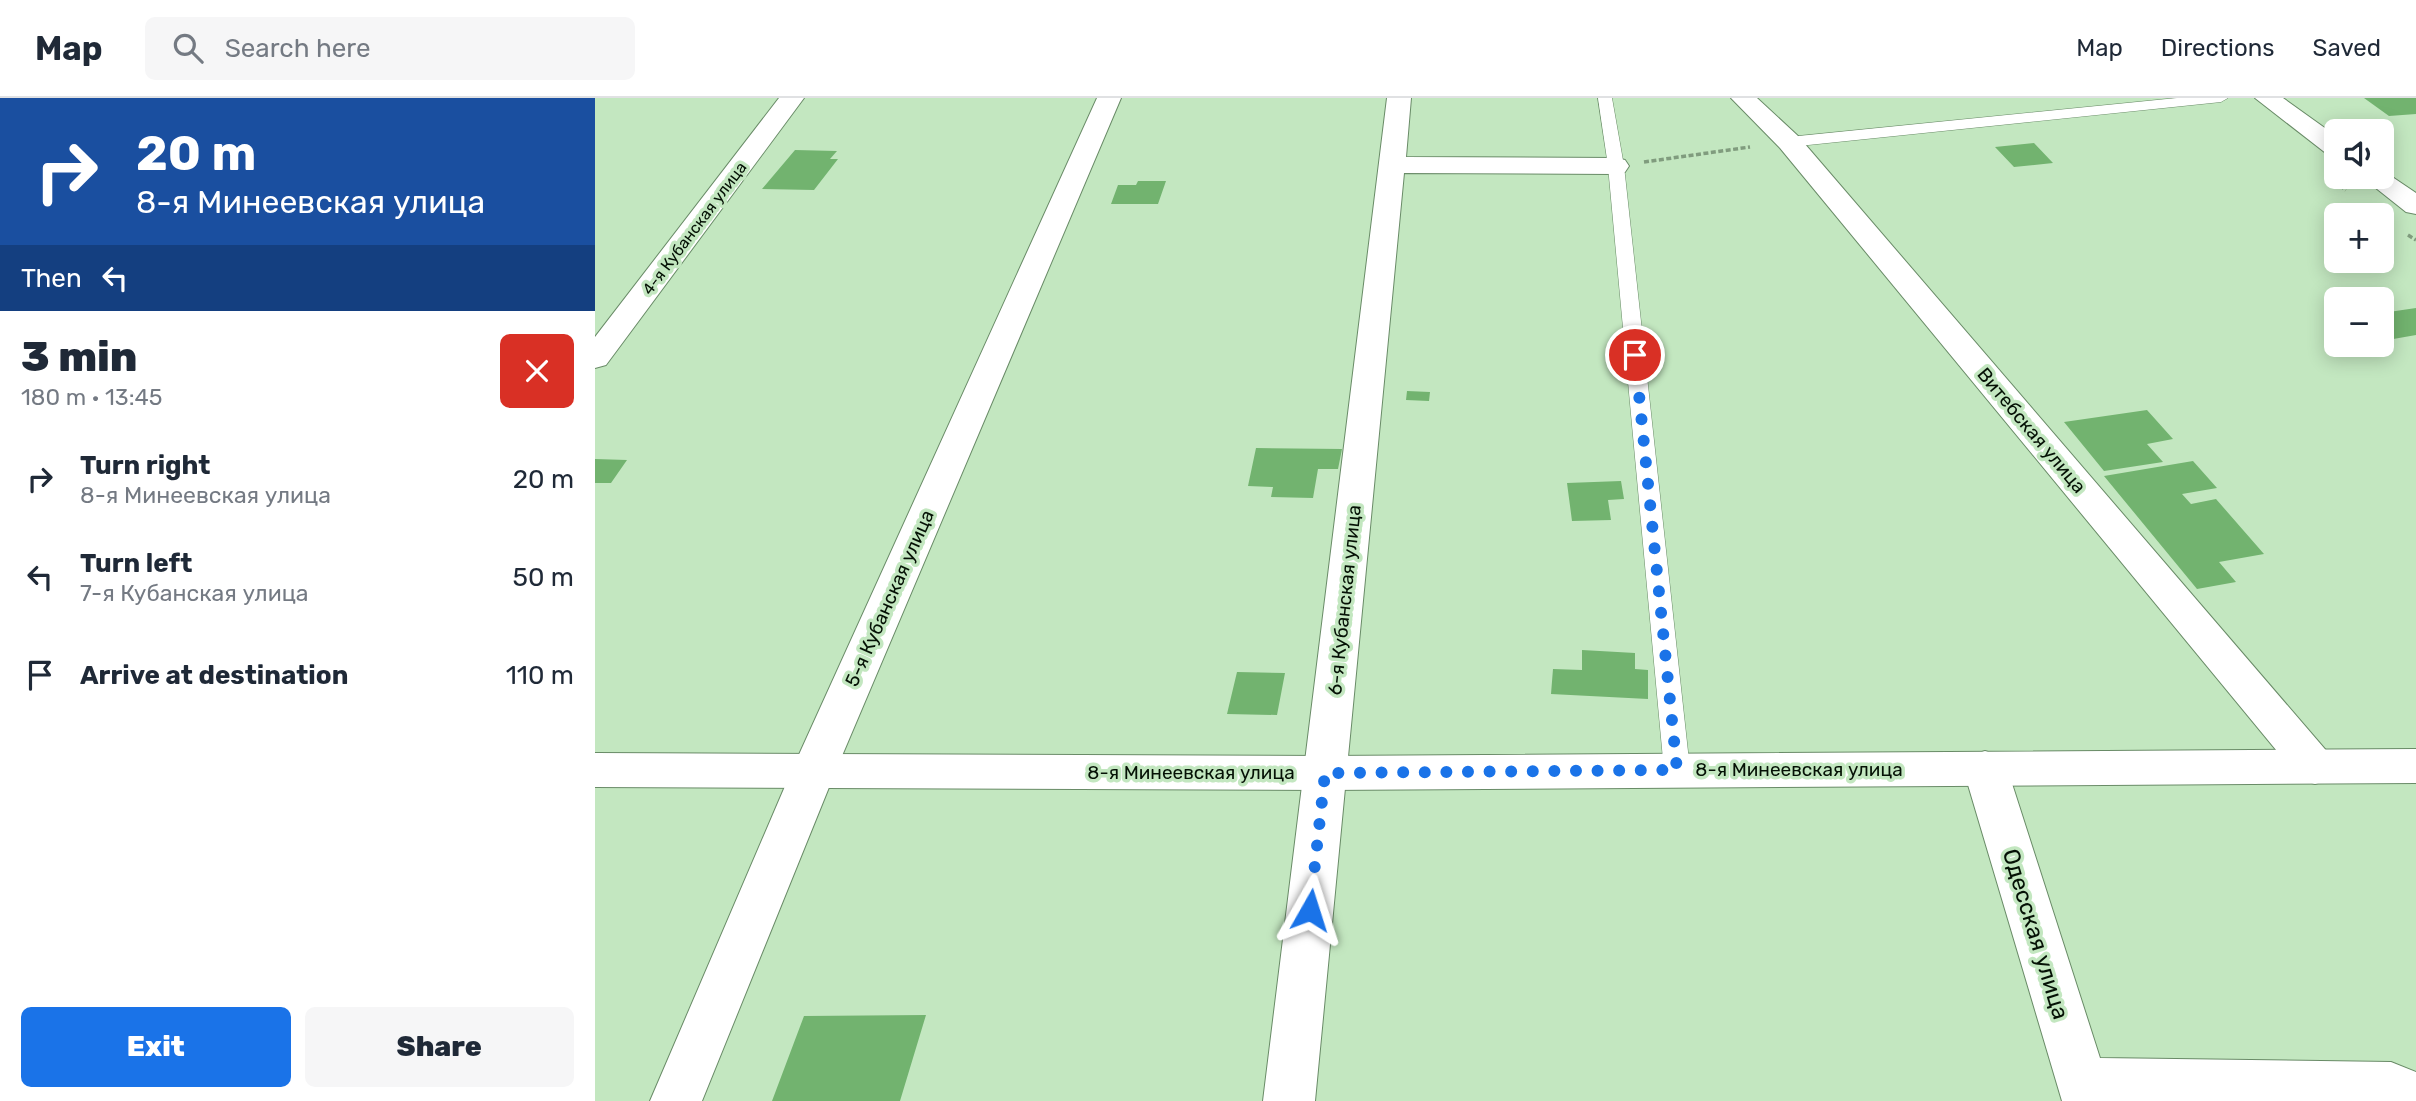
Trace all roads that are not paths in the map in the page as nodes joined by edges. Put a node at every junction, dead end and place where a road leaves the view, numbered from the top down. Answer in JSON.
{"nodes":[{"id":1,"x":792,"y":98,"type":"edge"},
{"id":2,"x":1109,"y":98,"type":"edge"},
{"id":3,"x":1399,"y":98,"type":"edge"},
{"id":4,"x":1605,"y":98,"type":"edge"},
{"id":5,"x":1743,"y":98,"type":"edge"},
{"id":6,"x":2221,"y":98,"type":"edge"},
{"id":7,"x":2267,"y":98,"type":"edge"},
{"id":8,"x":2324,"y":139,"type":"edge"},
{"id":9,"x":1789,"y":142,"type":"junction"},
{"id":10,"x":1392,"y":165,"type":"junction"},
{"id":11,"x":1616,"y":166,"type":"junction"},
{"id":12,"x":2392,"y":189,"type":"edge"},
{"id":13,"x":2415,"y":205,"type":"edge"},
{"id":14,"x":595,"y":358,"type":"edge"},
{"id":15,"x":2416,"y":766,"type":"edge"},
{"id":16,"x":2315,"y":767,"type":"junction"},
{"id":17,"x":1985,"y":768,"type":"junction"},
{"id":18,"x":595,"y":770,"type":"edge"},
{"id":19,"x":814,"y":770,"type":"junction"},
{"id":20,"x":1677,"y":770,"type":"junction"},
{"id":21,"x":1325,"y":773,"type":"junction"},
{"id":22,"x":2085,"y":1091,"type":"edge"},
{"id":23,"x":2416,"y":1099,"type":"edge"},
{"id":24,"x":676,"y":1101,"type":"edge"},
{"id":25,"x":1289,"y":1101,"type":"edge"}],
"edges":[{"from":1,"to":14,"type":"street","name":"4-я Кубанская улица"},
{"from":2,"to":19,"type":"street","name":"5-я Кубанская улица"},
{"from":3,"to":10,"type":"street","name":"6-я Кубанская улица"},
{"from":4,"to":11,"type":"lane"},
{"from":5,"to":9,"type":"street","name":"Витебская улица"},
{"from":6,"to":9,"type":"lane"},
{"from":7,"to":8,"type":"street"},
{"from":9,"to":16,"type":"street","name":"Витебская улица"},
{"from":10,"to":11,"type":"street"},
{"from":10,"to":21,"type":"street","name":"6-я Кубанская улица"},
{"from":11,"to":20,"type":"lane"},
{"from":12,"to":13,"type":"street"},
{"from":15,"to":16,"type":"street","name":"8-я Минеевская улица"},
{"from":16,"to":17,"type":"street","name":"8-я Минеевская улица"},
{"from":17,"to":20,"type":"street","name":"8-я Минеевская улица"},
{"from":17,"to":22,"type":"street","name":"Одесская улица"},
{"from":18,"to":19,"type":"street","name":"8-я Минеевская улица"},
{"from":19,"to":21,"type":"street","name":"8-я Минеевская улица"},
{"from":19,"to":24,"type":"street","name":"5-я Кубанская улица"},
{"from":20,"to":21,"type":"street","name":"8-я Минеевская улица"},
{"from":21,"to":25,"type":"street","name":"6-я Кубанская улица"},
{"from":22,"to":23,"type":"street"}]}
